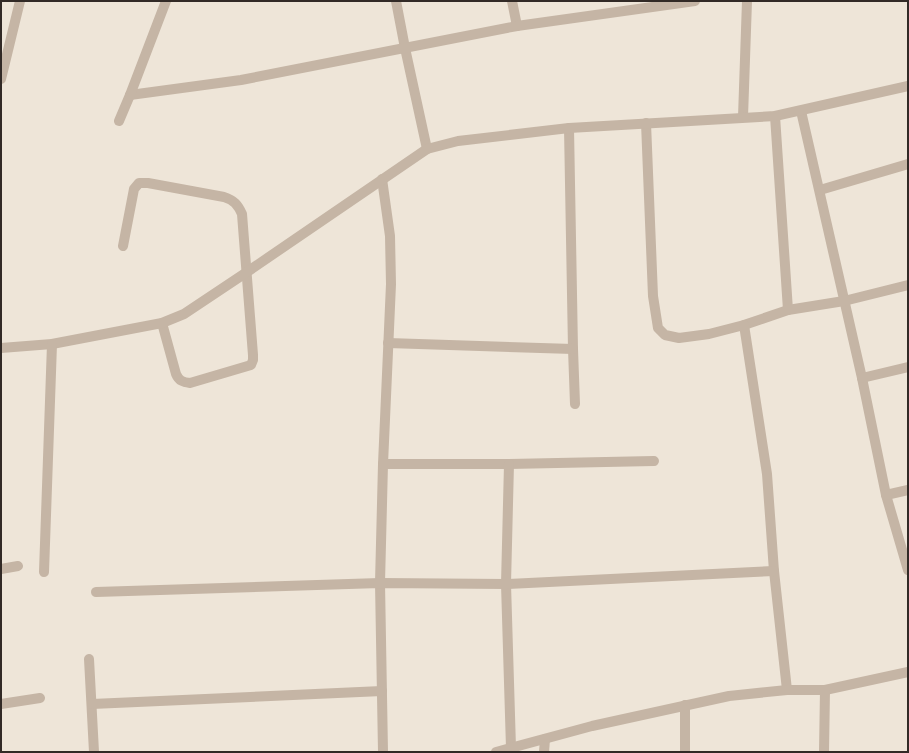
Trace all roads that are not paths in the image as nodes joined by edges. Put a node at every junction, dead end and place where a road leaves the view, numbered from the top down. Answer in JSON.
{"nodes":[{"id":1,"x":20,"y":1,"type":"edge"},
{"id":2,"x":166,"y":1,"type":"edge"},
{"id":3,"x":396,"y":1,"type":"edge"},
{"id":4,"x":512,"y":1,"type":"edge"},
{"id":5,"x":692,"y":1,"type":"edge"},
{"id":6,"x":747,"y":1,"type":"edge"},
{"id":7,"x":517,"y":26,"type":"junction"},
{"id":8,"x":405,"y":48,"type":"junction"},
{"id":9,"x":1,"y":79,"type":"edge"},
{"id":10,"x":908,"y":86,"type":"edge"},
{"id":11,"x":130,"y":95,"type":"junction"},
{"id":12,"x":801,"y":111,"type":"junction"},
{"id":13,"x":775,"y":116,"type":"junction"},
{"id":14,"x":743,"y":117,"type":"junction"},
{"id":15,"x":119,"y":121,"type":"dead end"},
{"id":16,"x":646,"y":123,"type":"junction"},
{"id":17,"x":569,"y":128,"type":"junction"},
{"id":18,"x":427,"y":149,"type":"junction"},
{"id":19,"x":908,"y":164,"type":"edge"},
{"id":20,"x":382,"y":179,"type":"junction"},
{"id":21,"x":820,"y":190,"type":"junction"},
{"id":22,"x":124,"y":246,"type":"dead end"},
{"id":23,"x":247,"y":272,"type":"junction"},
{"id":24,"x":908,"y":285,"type":"edge"},
{"id":25,"x":844,"y":301,"type":"junction"},
{"id":26,"x":788,"y":310,"type":"junction"},
{"id":27,"x":162,"y":323,"type":"junction"},
{"id":28,"x":744,"y":325,"type":"junction"},
{"id":29,"x":388,"y":343,"type":"junction"},
{"id":30,"x":52,"y":344,"type":"junction"},
{"id":31,"x":1,"y":348,"type":"edge"},
{"id":32,"x":573,"y":349,"type":"junction"},
{"id":33,"x":908,"y":367,"type":"edge"},
{"id":34,"x":862,"y":378,"type":"junction"},
{"id":35,"x":575,"y":404,"type":"dead end"},
{"id":36,"x":654,"y":461,"type":"dead end"},
{"id":37,"x":383,"y":464,"type":"junction"},
{"id":38,"x":510,"y":464,"type":"junction"},
{"id":39,"x":908,"y":490,"type":"edge"},
{"id":40,"x":886,"y":495,"type":"junction"},
{"id":41,"x":18,"y":566,"type":"dead end"},
{"id":42,"x":908,"y":568,"type":"edge"},
{"id":43,"x":1,"y":569,"type":"edge"},
{"id":44,"x":774,"y":571,"type":"junction"},
{"id":45,"x":44,"y":572,"type":"dead end"},
{"id":46,"x":380,"y":583,"type":"junction"},
{"id":47,"x":506,"y":584,"type":"junction"},
{"id":48,"x":96,"y":592,"type":"dead end"},
{"id":49,"x":89,"y":659,"type":"dead end"},
{"id":50,"x":908,"y":672,"type":"edge"},
{"id":51,"x":787,"y":690,"type":"junction"},
{"id":52,"x":825,"y":690,"type":"junction"},
{"id":53,"x":382,"y":691,"type":"junction"},
{"id":54,"x":40,"y":698,"type":"dead end"},
{"id":55,"x":1,"y":704,"type":"edge"},
{"id":56,"x":92,"y":704,"type":"junction"},
{"id":57,"x":685,"y":705,"type":"junction"},
{"id":58,"x":545,"y":739,"type":"junction"},
{"id":59,"x":511,"y":748,"type":"junction"},
{"id":60,"x":94,"y":752,"type":"edge"},
{"id":61,"x":383,"y":752,"type":"edge"},
{"id":62,"x":496,"y":752,"type":"edge"},
{"id":63,"x":544,"y":752,"type":"edge"},
{"id":64,"x":685,"y":752,"type":"edge"},
{"id":65,"x":824,"y":752,"type":"edge"}],
"edges":[{"from":1,"to":9,"type":"street"},
{"from":2,"to":11,"type":"street"},
{"from":3,"to":8,"type":"street"},
{"from":4,"to":7,"type":"street"},
{"from":5,"to":7,"type":"street"},
{"from":6,"to":14,"type":"street"},
{"from":7,"to":8,"type":"street"},
{"from":8,"to":11,"type":"street"},
{"from":8,"to":18,"type":"street"},
{"from":10,"to":12,"type":"street"},
{"from":11,"to":15,"type":"street"},
{"from":12,"to":13,"type":"street"},
{"from":12,"to":21,"type":"street"},
{"from":13,"to":14,"type":"street"},
{"from":13,"to":26,"type":"street"},
{"from":14,"to":16,"type":"street"},
{"from":16,"to":17,"type":"street"},
{"from":16,"to":28,"type":"street"},
{"from":17,"to":18,"type":"street"},
{"from":17,"to":32,"type":"street"},
{"from":18,"to":20,"type":"street"},
{"from":19,"to":21,"type":"street"},
{"from":20,"to":23,"type":"street"},
{"from":20,"to":29,"type":"street"},
{"from":21,"to":25,"type":"street"},
{"from":22,"to":23,"type":"street"},
{"from":23,"to":27,"type":"street"},
{"from":23,"to":27,"type":"street"},
{"from":24,"to":25,"type":"street"},
{"from":25,"to":26,"type":"street"},
{"from":25,"to":34,"type":"street"},
{"from":26,"to":28,"type":"street"},
{"from":27,"to":30,"type":"street"},
{"from":28,"to":44,"type":"street"},
{"from":29,"to":32,"type":"street"},
{"from":29,"to":37,"type":"street"},
{"from":30,"to":31,"type":"street"},
{"from":30,"to":45,"type":"street"},
{"from":32,"to":35,"type":"street"},
{"from":33,"to":34,"type":"street"},
{"from":34,"to":40,"type":"street"},
{"from":36,"to":38,"type":"street"},
{"from":37,"to":38,"type":"street"},
{"from":37,"to":46,"type":"street"},
{"from":38,"to":47,"type":"street"},
{"from":39,"to":40,"type":"street"},
{"from":40,"to":42,"type":"street"},
{"from":41,"to":43,"type":"street"},
{"from":44,"to":47,"type":"street"},
{"from":44,"to":51,"type":"street"},
{"from":46,"to":47,"type":"street"},
{"from":46,"to":48,"type":"street"},
{"from":46,"to":53,"type":"street"},
{"from":47,"to":59,"type":"street"},
{"from":49,"to":56,"type":"street"},
{"from":50,"to":52,"type":"street"},
{"from":51,"to":52,"type":"street"},
{"from":51,"to":57,"type":"street"},
{"from":52,"to":65,"type":"street"},
{"from":53,"to":56,"type":"street"},
{"from":53,"to":61,"type":"street"},
{"from":54,"to":55,"type":"street"},
{"from":56,"to":60,"type":"street"},
{"from":57,"to":58,"type":"street"},
{"from":57,"to":64,"type":"street"},
{"from":58,"to":59,"type":"street"},
{"from":58,"to":63,"type":"street"},
{"from":59,"to":62,"type":"street"}]}
